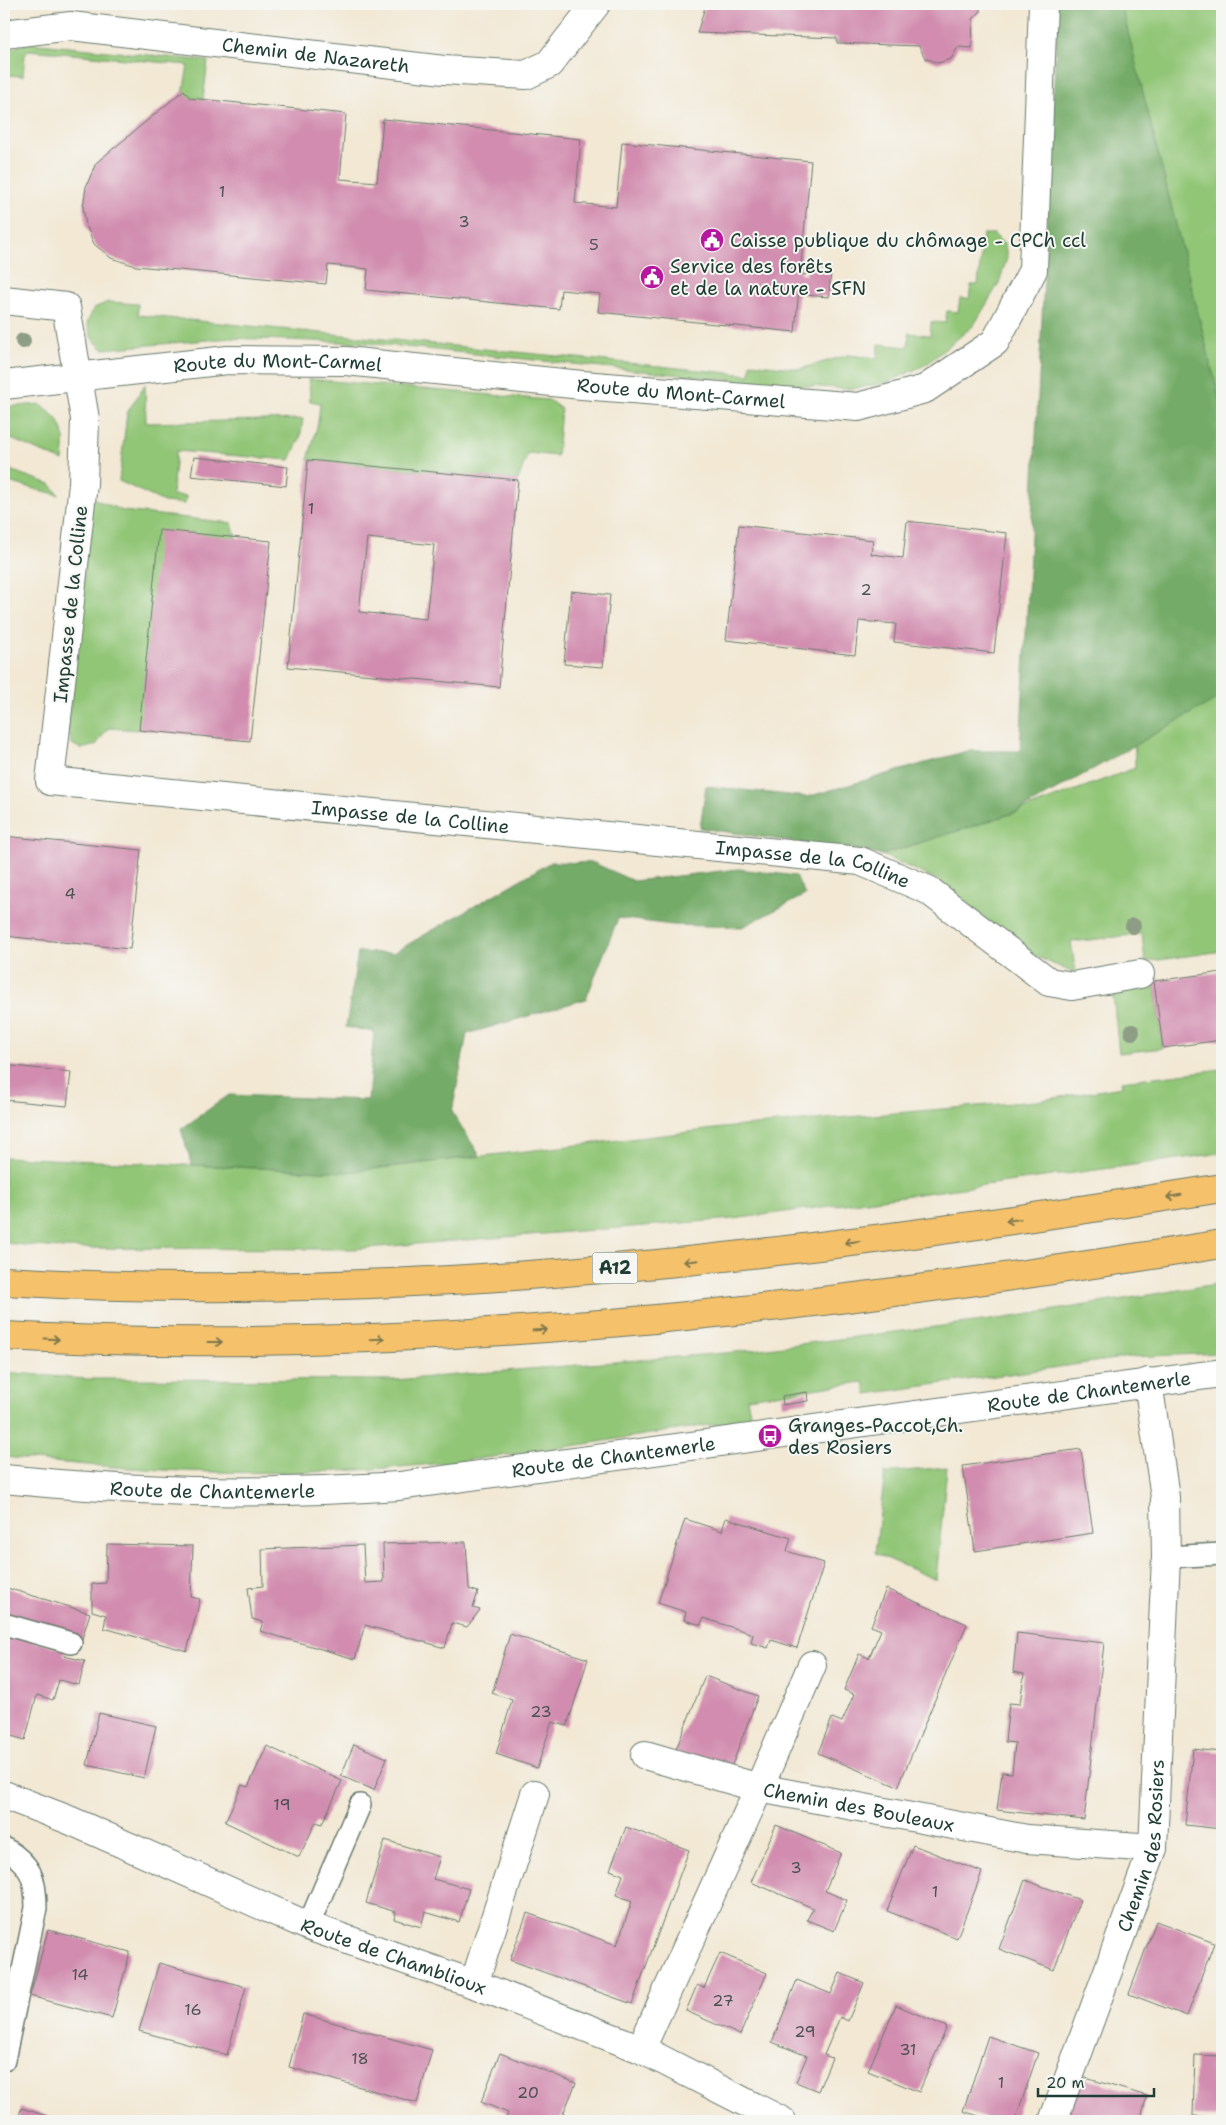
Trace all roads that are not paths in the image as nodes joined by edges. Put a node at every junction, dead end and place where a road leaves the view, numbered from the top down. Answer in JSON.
{"nodes":[{"id":1,"x":596,"y":4,"type":"edge"},
{"id":2,"x":1043,"y":4,"type":"edge"},
{"id":3,"x":4,"y":34,"type":"edge"},
{"id":4,"x":4,"y":300,"type":"edge"},
{"id":5,"x":79,"y":375,"type":"junction"},
{"id":6,"x":4,"y":384,"type":"edge"},
{"id":7,"x":1140,"y":974,"type":"dead end"},
{"id":8,"x":1222,"y":1188,"type":"edge"},
{"id":9,"x":1222,"y":1244,"type":"edge"},
{"id":10,"x":4,"y":1281,"type":"edge"},
{"id":11,"x":4,"y":1336,"type":"edge"},
{"id":12,"x":1222,"y":1373,"type":"edge"},
{"id":13,"x":1148,"y":1382,"type":"junction"},
{"id":14,"x":4,"y":1479,"type":"edge"},
{"id":15,"x":1222,"y":1554,"type":"edge"},
{"id":16,"x":1166,"y":1557,"type":"junction"},
{"id":17,"x":4,"y":1624,"type":"edge"},
{"id":18,"x":71,"y":1643,"type":"dead end"},
{"id":19,"x":812,"y":1664,"type":"dead end"},
{"id":20,"x":645,"y":1755,"type":"dead end"},
{"id":21,"x":758,"y":1788,"type":"junction"},
{"id":22,"x":536,"y":1794,"type":"dead end"},
{"id":23,"x":4,"y":1795,"type":"edge"},
{"id":24,"x":360,"y":1805,"type":"dead end"},
{"id":25,"x":4,"y":1848,"type":"edge"},
{"id":26,"x":1153,"y":1848,"type":"junction"},
{"id":27,"x":308,"y":1926,"type":"junction"},
{"id":28,"x":474,"y":1984,"type":"junction"},
{"id":29,"x":641,"y":2049,"type":"junction"},
{"id":30,"x":4,"y":2060,"type":"edge"},
{"id":31,"x":782,"y":2121,"type":"edge"},
{"id":32,"x":1053,"y":2121,"type":"edge"}],
"edges":[{"from":1,"to":3,"type":"street","name":"Chemin de Nazareth"},
{"from":2,"to":5,"type":"street","name":"Route du Mont-Carmel"},
{"from":4,"to":5,"type":"street"},
{"from":5,"to":6,"type":"street","name":"Route du Mont-Carmel"},
{"from":5,"to":7,"type":"street","name":"Impasse de la Colline"},
{"from":8,"to":10,"type":"highway","number":"A12","one_way":true},
{"from":11,"to":9,"type":"highway","one_way":true},
{"from":12,"to":13,"type":"street","name":"Route de Chantemerle"},
{"from":13,"to":14,"type":"street","name":"Route de Chantemerle"},
{"from":13,"to":16,"type":"street","name":"Chemin des Rosiers"},
{"from":15,"to":16,"type":"lane"},
{"from":16,"to":26,"type":"street","name":"Chemin des Rosiers"},
{"from":17,"to":18,"type":"lane"},
{"from":19,"to":21,"type":"street"},
{"from":20,"to":21,"type":"street"},
{"from":21,"to":26,"type":"street","name":"Chemin des Bouleaux"},
{"from":21,"to":29,"type":"street","name":"Chemin des Bouleaux"},
{"from":22,"to":28,"type":"street"},
{"from":23,"to":27,"type":"street","name":"Route de Chamblioux"},
{"from":24,"to":27,"type":"lane"},
{"from":25,"to":30,"type":"lane"},
{"from":26,"to":32,"type":"street","name":"Chemin des Rosiers"},
{"from":27,"to":28,"type":"street","name":"Route de Chamblioux"},
{"from":28,"to":29,"type":"street","name":"Route de Chamblioux"},
{"from":29,"to":31,"type":"street","name":"Route de Chamblioux"}]}
